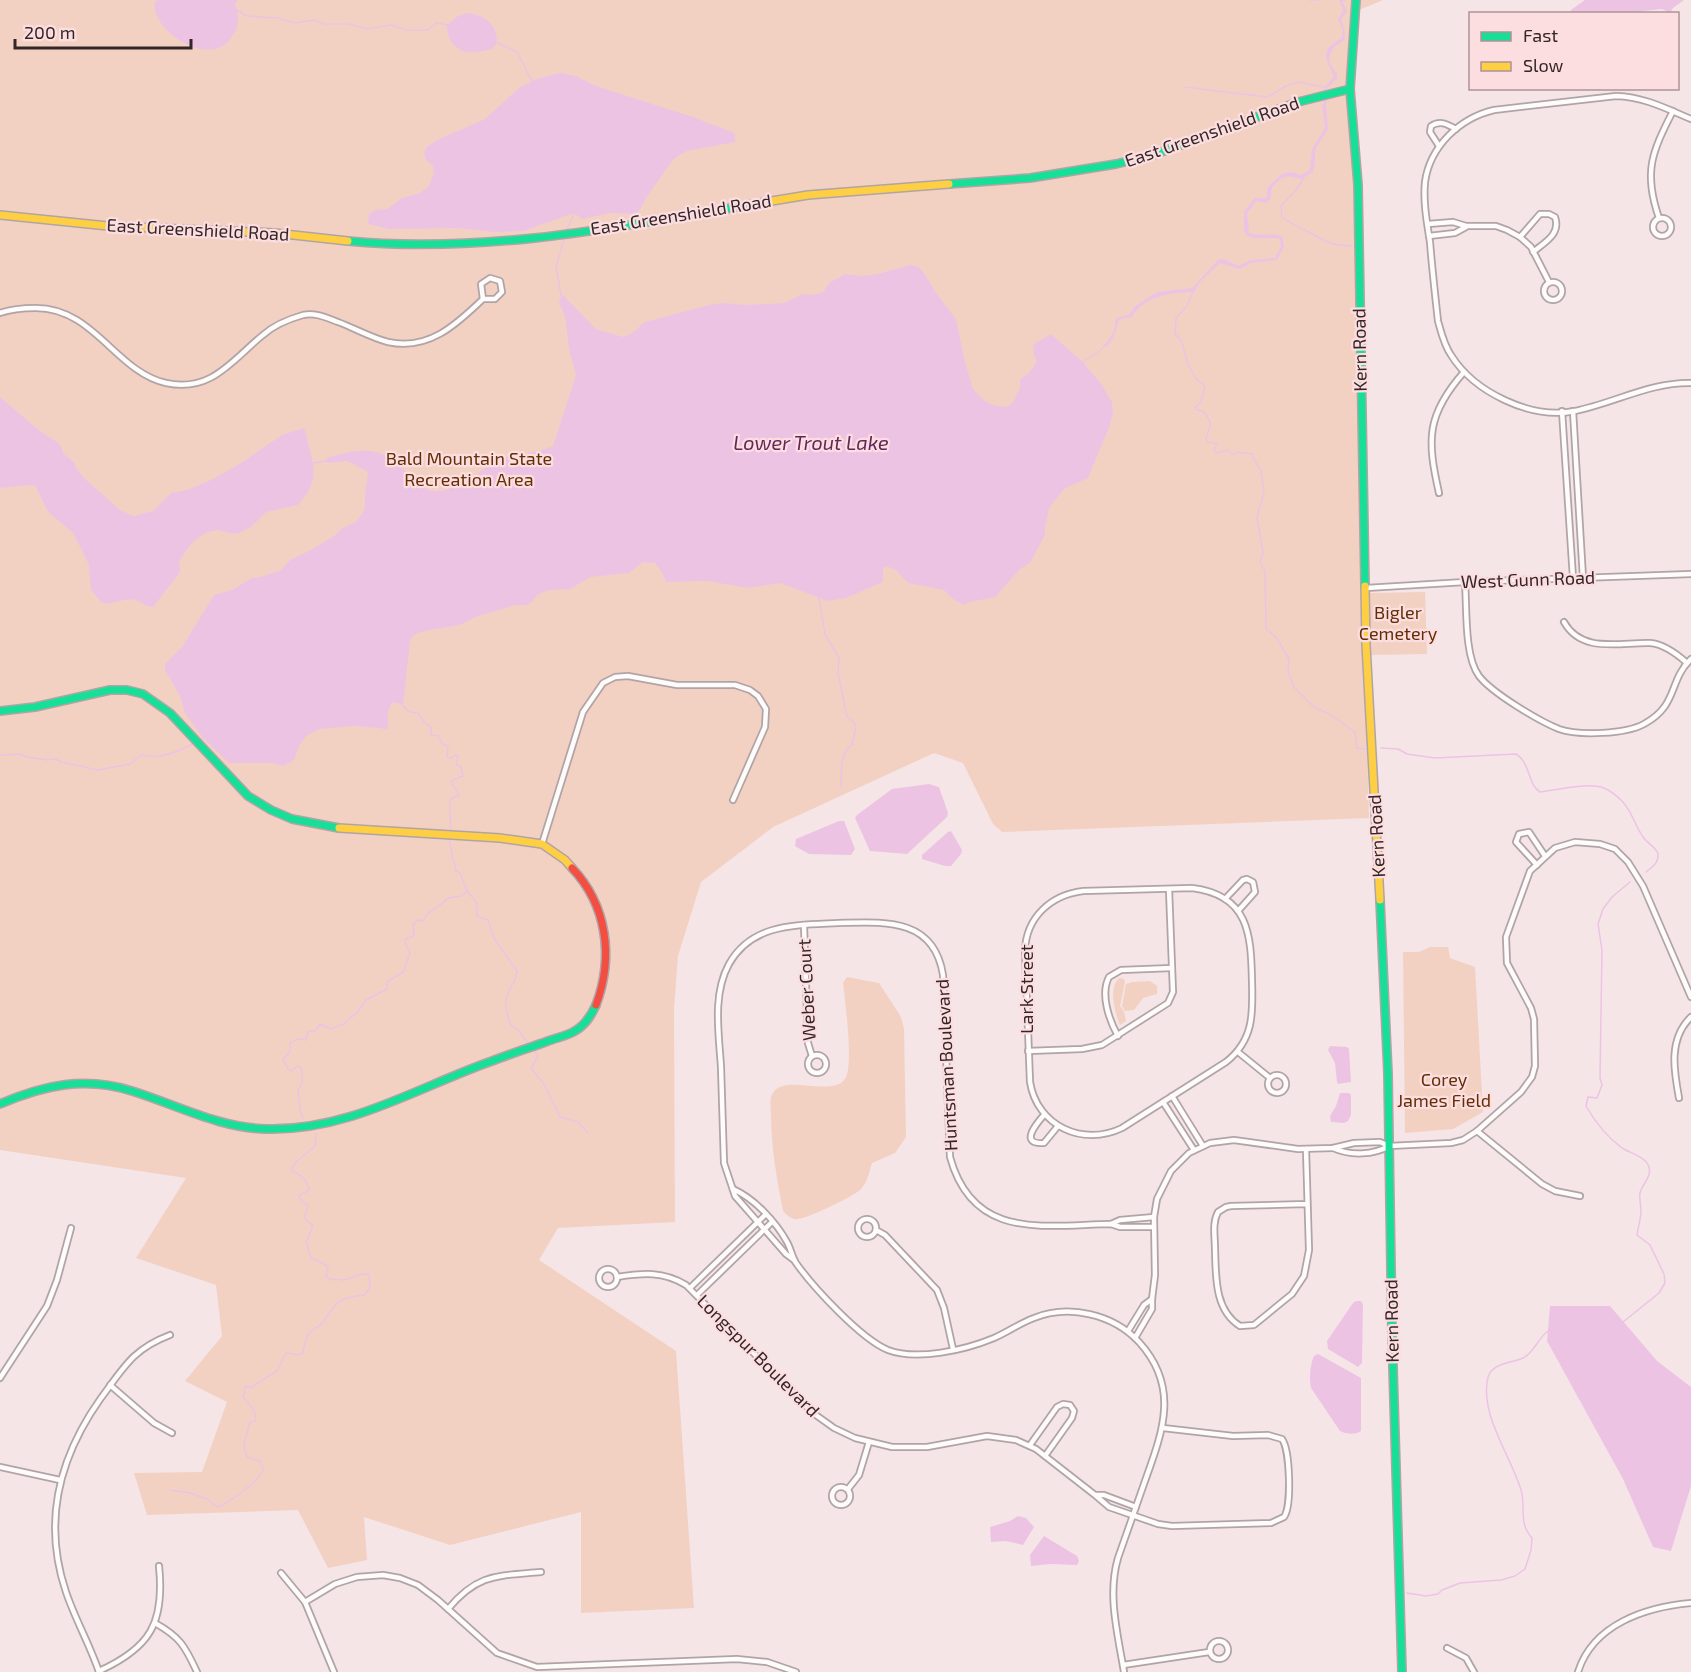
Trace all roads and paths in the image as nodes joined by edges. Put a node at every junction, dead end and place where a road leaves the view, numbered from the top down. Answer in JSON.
{"nodes":[{"id":1,"x":1356,"y":1,"type":"edge"},
{"id":2,"x":1350,"y":89,"type":"junction"},
{"id":3,"x":1673,"y":111,"type":"junction"},
{"id":4,"x":1691,"y":119,"type":"edge"},
{"id":5,"x":1456,"y":129,"type":"junction"},
{"id":6,"x":1439,"y":146,"type":"junction"},
{"id":7,"x":0,"y":215,"type":"edge"},
{"id":8,"x":1659,"y":218,"type":"junction"},
{"id":9,"x":1428,"y":224,"type":"junction"},
{"id":10,"x":1466,"y":226,"type":"junction"},
{"id":11,"x":1429,"y":236,"type":"junction"},
{"id":12,"x":1520,"y":237,"type":"junction"},
{"id":13,"x":1533,"y":252,"type":"junction"},
{"id":14,"x":1549,"y":282,"type":"junction"},
{"id":15,"x":483,"y":299,"type":"junction"},
{"id":16,"x":0,"y":313,"type":"edge"},
{"id":17,"x":1464,"y":372,"type":"junction"},
{"id":18,"x":1691,"y":383,"type":"edge"},
{"id":19,"x":1562,"y":411,"type":"junction"},
{"id":20,"x":1573,"y":411,"type":"junction"},
{"id":21,"x":1578,"y":489,"type":"junction"},
{"id":22,"x":1566,"y":490,"type":"junction"},
{"id":23,"x":1439,"y":493,"type":"dead end"},
{"id":24,"x":1691,"y":574,"type":"edge"},
{"id":25,"x":1572,"y":578,"type":"junction"},
{"id":26,"x":1583,"y":578,"type":"junction"},
{"id":27,"x":1465,"y":582,"type":"junction"},
{"id":28,"x":1366,"y":588,"type":"junction"},
{"id":29,"x":1564,"y":622,"type":"dead end"},
{"id":30,"x":1689,"y":661,"type":"edge"},
{"id":31,"x":0,"y":711,"type":"edge"},
{"id":32,"x":733,"y":800,"type":"dead end"},
{"id":33,"x":542,"y":844,"type":"junction"},
{"id":34,"x":1545,"y":856,"type":"junction"},
{"id":35,"x":1536,"y":865,"type":"junction"},
{"id":36,"x":1169,"y":889,"type":"junction"},
{"id":37,"x":1225,"y":899,"type":"junction"},
{"id":38,"x":1238,"y":911,"type":"junction"},
{"id":39,"x":804,"y":924,"type":"junction"},
{"id":40,"x":1172,"y":968,"type":"junction"},
{"id":41,"x":1691,"y":997,"type":"edge"},
{"id":42,"x":1691,"y":1017,"type":"edge"},
{"id":43,"x":1118,"y":1036,"type":"junction"},
{"id":44,"x":1028,"y":1051,"type":"junction"},
{"id":45,"x":1238,"y":1052,"type":"junction"},
{"id":46,"x":812,"y":1056,"type":"junction"},
{"id":47,"x":1270,"y":1078,"type":"junction"},
{"id":48,"x":1172,"y":1096,"type":"junction"},
{"id":49,"x":1680,"y":1098,"type":"dead end"},
{"id":50,"x":1163,"y":1102,"type":"junction"},
{"id":51,"x":0,"y":1104,"type":"edge"},
{"id":52,"x":1044,"y":1114,"type":"junction"},
{"id":53,"x":1058,"y":1126,"type":"junction"},
{"id":54,"x":1477,"y":1131,"type":"junction"},
{"id":55,"x":1203,"y":1146,"type":"junction"},
{"id":56,"x":1389,"y":1146,"type":"junction"},
{"id":57,"x":1333,"y":1148,"type":"junction"},
{"id":58,"x":1306,"y":1149,"type":"junction"},
{"id":59,"x":1194,"y":1150,"type":"junction"},
{"id":60,"x":733,"y":1189,"type":"junction"},
{"id":61,"x":1580,"y":1196,"type":"dead end"},
{"id":62,"x":1307,"y":1204,"type":"junction"},
{"id":63,"x":765,"y":1215,"type":"junction"},
{"id":64,"x":1154,"y":1218,"type":"junction"},
{"id":65,"x":758,"y":1221,"type":"junction"},
{"id":66,"x":772,"y":1222,"type":"junction"},
{"id":67,"x":1111,"y":1224,"type":"junction"},
{"id":68,"x":1154,"y":1227,"type":"junction"},
{"id":69,"x":71,"y":1228,"type":"dead end"},
{"id":70,"x":765,"y":1228,"type":"junction"},
{"id":71,"x":876,"y":1230,"type":"junction"},
{"id":72,"x":794,"y":1260,"type":"junction"},
{"id":73,"x":617,"y":1276,"type":"junction"},
{"id":74,"x":690,"y":1288,"type":"junction"},
{"id":75,"x":697,"y":1294,"type":"junction"},
{"id":76,"x":1152,"y":1299,"type":"junction"},
{"id":77,"x":1128,"y":1331,"type":"junction"},
{"id":78,"x":170,"y":1335,"type":"dead end"},
{"id":79,"x":1135,"y":1338,"type":"junction"},
{"id":80,"x":952,"y":1349,"type":"junction"},
{"id":81,"x":1,"y":1375,"type":"edge"},
{"id":82,"x":110,"y":1385,"type":"junction"},
{"id":83,"x":1163,"y":1428,"type":"junction"},
{"id":84,"x":172,"y":1433,"type":"dead end"},
{"id":85,"x":869,"y":1442,"type":"junction"},
{"id":86,"x":1030,"y":1446,"type":"junction"},
{"id":87,"x":1045,"y":1456,"type":"junction"},
{"id":88,"x":0,"y":1467,"type":"edge"},
{"id":89,"x":60,"y":1480,"type":"junction"},
{"id":90,"x":848,"y":1489,"type":"junction"},
{"id":91,"x":1095,"y":1495,"type":"junction"},
{"id":92,"x":1136,"y":1507,"type":"junction"},
{"id":93,"x":1133,"y":1516,"type":"junction"},
{"id":94,"x":159,"y":1566,"type":"dead end"},
{"id":95,"x":281,"y":1572,"type":"dead end"},
{"id":96,"x":541,"y":1572,"type":"dead end"},
{"id":97,"x":305,"y":1602,"type":"junction"},
{"id":98,"x":1691,"y":1603,"type":"edge"},
{"id":99,"x":448,"y":1610,"type":"junction"},
{"id":100,"x":155,"y":1623,"type":"junction"},
{"id":101,"x":1447,"y":1648,"type":"dead end"},
{"id":102,"x":1209,"y":1652,"type":"junction"},
{"id":103,"x":1123,"y":1665,"type":"junction"},
{"id":104,"x":785,"y":1670,"type":"edge"},
{"id":105,"x":99,"y":1672,"type":"edge"},
{"id":106,"x":197,"y":1672,"type":"edge"},
{"id":107,"x":333,"y":1672,"type":"edge"},
{"id":108,"x":796,"y":1672,"type":"edge"},
{"id":109,"x":1124,"y":1672,"type":"edge"},
{"id":110,"x":1402,"y":1672,"type":"edge"},
{"id":111,"x":1474,"y":1672,"type":"edge"},
{"id":112,"x":1578,"y":1672,"type":"edge"}],
"edges":[{"from":1,"to":2,"type":"street","name":"Kern Road"},
{"from":2,"to":7,"type":"street","name":"East Greenshield Road"},
{"from":2,"to":28,"type":"street","name":"Kern Road"},
{"from":3,"to":4,"type":"street"},
{"from":3,"to":5,"type":"street"},
{"from":3,"to":8,"type":"street"},
{"from":5,"to":6,"type":"street"},
{"from":5,"to":6,"type":"street"},
{"from":6,"to":9,"type":"street"},
{"from":8,"to":8,"type":"street"},
{"from":9,"to":10,"type":"street"},
{"from":9,"to":11,"type":"street"},
{"from":10,"to":11,"type":"street"},
{"from":10,"to":12,"type":"street"},
{"from":11,"to":17,"type":"street"},
{"from":12,"to":13,"type":"street"},
{"from":12,"to":13,"type":"street"},
{"from":13,"to":14,"type":"street"},
{"from":14,"to":14,"type":"street"},
{"from":15,"to":15,"type":"street"},
{"from":15,"to":16,"type":"street"},
{"from":17,"to":19,"type":"street"},
{"from":17,"to":23,"type":"street"},
{"from":18,"to":20,"type":"street"},
{"from":19,"to":20,"type":"street"},
{"from":19,"to":22,"type":"street"},
{"from":20,"to":21,"type":"street"},
{"from":21,"to":22,"type":"street"},
{"from":21,"to":26,"type":"street"},
{"from":22,"to":25,"type":"street"},
{"from":24,"to":26,"type":"street","name":"West Gunn Road"},
{"from":25,"to":26,"type":"street","name":"West Gunn Road"},
{"from":25,"to":27,"type":"street","name":"West Gunn Road"},
{"from":27,"to":28,"type":"street","name":"West Gunn Road"},
{"from":27,"to":30,"type":"street"},
{"from":28,"to":56,"type":"street","name":"Kern Road"},
{"from":29,"to":30,"type":"street"},
{"from":31,"to":33,"type":"street"},
{"from":32,"to":33,"type":"street"},
{"from":33,"to":51,"type":"street"},
{"from":34,"to":35,"type":"street"},
{"from":34,"to":35,"type":"street"},
{"from":34,"to":41,"type":"street"},
{"from":35,"to":54,"type":"street"},
{"from":36,"to":37,"type":"street","name":"Lark Street"},
{"from":36,"to":40,"type":"street"},
{"from":36,"to":44,"type":"street","name":"Lark Street"},
{"from":37,"to":38,"type":"street","name":"Lark Street"},
{"from":37,"to":38,"type":"street"},
{"from":38,"to":45,"type":"street","name":"Lark Street"},
{"from":39,"to":46,"type":"street","name":"Weber Court"},
{"from":39,"to":60,"type":"street","name":"Huntsman Boulevard"},
{"from":39,"to":67,"type":"street","name":"Huntsman Boulevard"},
{"from":40,"to":43,"type":"street"},
{"from":40,"to":43,"type":"street"},
{"from":42,"to":49,"type":"street"},
{"from":43,"to":44,"type":"street"},
{"from":44,"to":52,"type":"street","name":"Lark Street"},
{"from":45,"to":47,"type":"street"},
{"from":45,"to":48,"type":"street","name":"Lark Street"},
{"from":46,"to":46,"type":"street","name":"Weber Court"},
{"from":47,"to":47,"type":"street"},
{"from":48,"to":50,"type":"street","name":"Lark Street"},
{"from":48,"to":55,"type":"street"},
{"from":50,"to":53,"type":"street","name":"Lark Street"},
{"from":50,"to":59,"type":"street"},
{"from":52,"to":53,"type":"street","name":"Lark Street"},
{"from":52,"to":53,"type":"street"},
{"from":54,"to":56,"type":"street"},
{"from":54,"to":61,"type":"street"},
{"from":55,"to":58,"type":"street"},
{"from":55,"to":59,"type":"street"},
{"from":56,"to":57,"type":"street"},
{"from":56,"to":57,"type":"street"},
{"from":56,"to":110,"type":"street","name":"Kern Road"},
{"from":57,"to":58,"type":"street"},
{"from":58,"to":62,"type":"street"},
{"from":59,"to":64,"type":"street"},
{"from":60,"to":63,"type":"street"},
{"from":60,"to":65,"type":"street","name":"Huntsman Boulevard"},
{"from":62,"to":62,"type":"street"},
{"from":63,"to":65,"type":"street"},
{"from":63,"to":66,"type":"street"},
{"from":64,"to":67,"type":"street","name":"Huntsman Boulevard"},
{"from":64,"to":68,"type":"street"},
{"from":65,"to":70,"type":"street","name":"Huntsman Boulevard"},
{"from":65,"to":74,"type":"street"},
{"from":66,"to":70,"type":"street"},
{"from":66,"to":72,"type":"street"},
{"from":67,"to":68,"type":"street","name":"Huntsman Boulevard"},
{"from":68,"to":76,"type":"street"},
{"from":69,"to":81,"type":"street"},
{"from":70,"to":72,"type":"street","name":"Huntsman Boulevard"},
{"from":70,"to":75,"type":"street"},
{"from":71,"to":71,"type":"street"},
{"from":71,"to":80,"type":"street"},
{"from":72,"to":80,"type":"street"},
{"from":73,"to":73,"type":"street","name":"Longspur Boulevard"},
{"from":73,"to":74,"type":"street","name":"Longspur Boulevard"},
{"from":74,"to":75,"type":"street","name":"Longspur Boulevard"},
{"from":75,"to":85,"type":"street","name":"Longspur Boulevard"},
{"from":76,"to":77,"type":"street"},
{"from":76,"to":79,"type":"street"},
{"from":77,"to":79,"type":"street"},
{"from":77,"to":80,"type":"street"},
{"from":78,"to":82,"type":"street"},
{"from":79,"to":83,"type":"street"},
{"from":82,"to":84,"type":"street"},
{"from":82,"to":89,"type":"street"},
{"from":83,"to":92,"type":"street"},
{"from":83,"to":93,"type":"street","name":"Longspur Boulevard"},
{"from":85,"to":86,"type":"street","name":"Longspur Boulevard"},
{"from":85,"to":90,"type":"street"},
{"from":86,"to":87,"type":"street","name":"Longspur Boulevard"},
{"from":86,"to":87,"type":"street"},
{"from":87,"to":91,"type":"street","name":"Longspur Boulevard"},
{"from":88,"to":89,"type":"street"},
{"from":89,"to":105,"type":"street"},
{"from":90,"to":90,"type":"street"},
{"from":91,"to":92,"type":"street","name":"Longspur Boulevard"},
{"from":91,"to":93,"type":"street","name":"Longspur Boulevard"},
{"from":92,"to":93,"type":"street"},
{"from":93,"to":103,"type":"street"},
{"from":94,"to":100,"type":"street"},
{"from":95,"to":97,"type":"street"},
{"from":96,"to":99,"type":"street"},
{"from":97,"to":99,"type":"street"},
{"from":97,"to":107,"type":"street"},
{"from":98,"to":112,"type":"street"},
{"from":99,"to":104,"type":"street"},
{"from":100,"to":105,"type":"street"},
{"from":100,"to":106,"type":"street"},
{"from":101,"to":111,"type":"street"},
{"from":102,"to":102,"type":"street"},
{"from":102,"to":103,"type":"street"},
{"from":103,"to":109,"type":"street"},
{"from":104,"to":108,"type":"street"}]}
